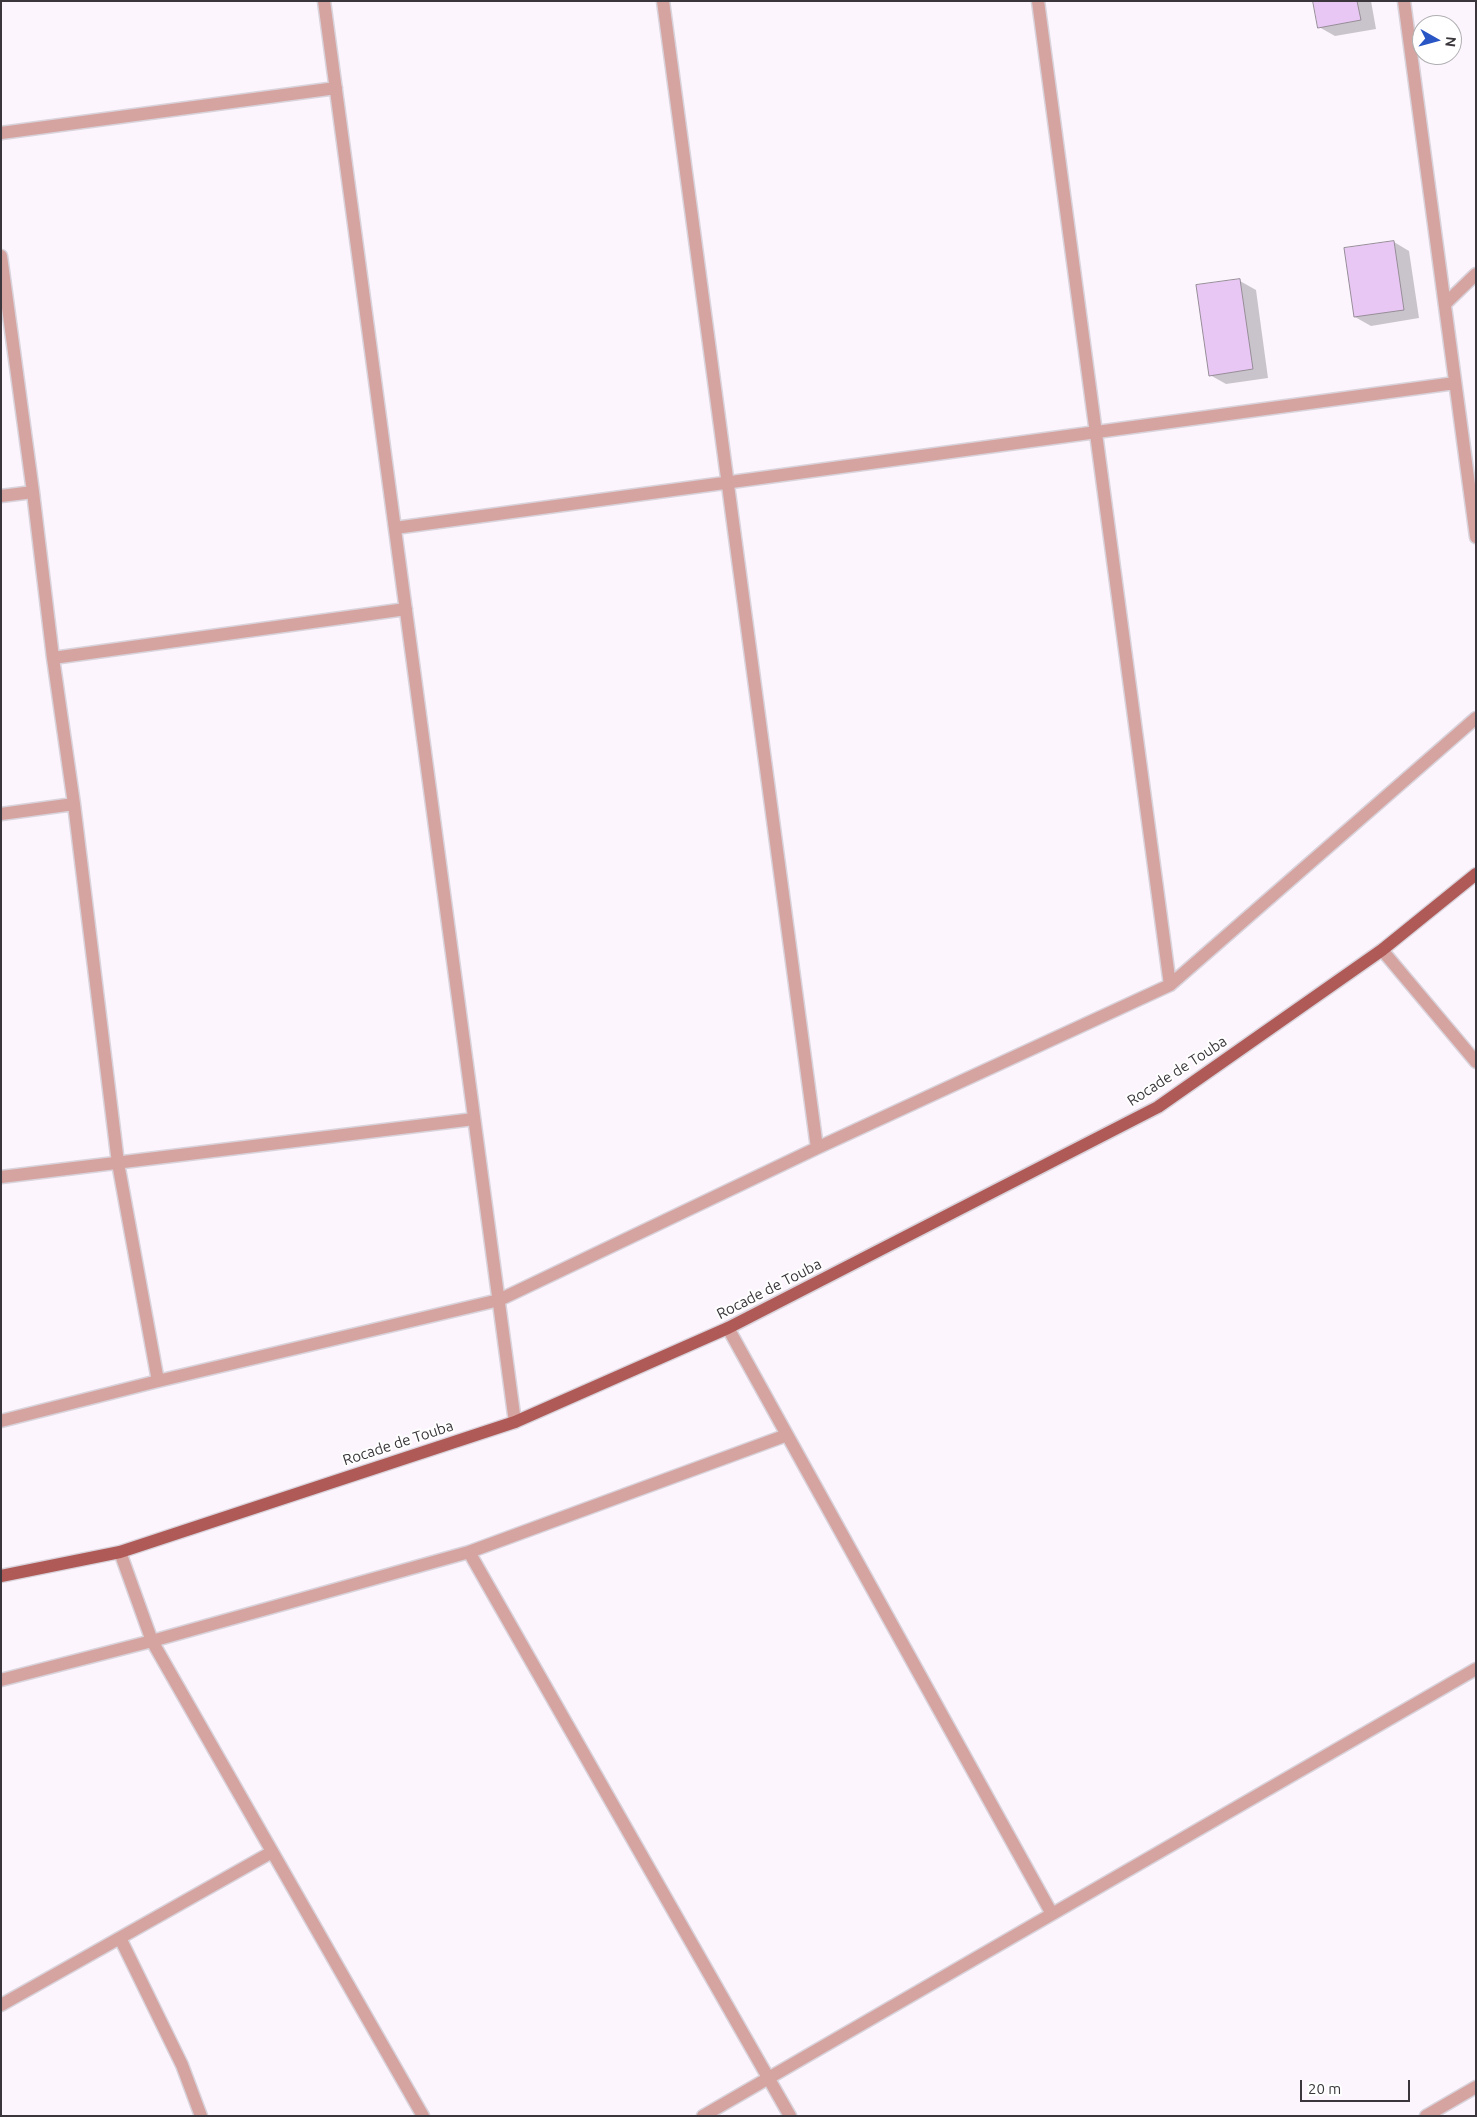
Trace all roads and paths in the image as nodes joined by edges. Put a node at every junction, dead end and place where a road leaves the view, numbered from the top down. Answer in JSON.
{"nodes":[{"id":1,"x":324,"y":1,"type":"edge"},
{"id":2,"x":663,"y":1,"type":"edge"},
{"id":3,"x":1038,"y":1,"type":"edge"},
{"id":4,"x":1404,"y":1,"type":"edge"},
{"id":5,"x":336,"y":88,"type":"junction"},
{"id":6,"x":1,"y":133,"type":"edge"},
{"id":7,"x":1,"y":256,"type":"edge"},
{"id":8,"x":1476,"y":274,"type":"edge"},
{"id":9,"x":1445,"y":304,"type":"junction"},
{"id":10,"x":1455,"y":383,"type":"junction"},
{"id":11,"x":1096,"y":432,"type":"junction"},
{"id":12,"x":728,"y":483,"type":"junction"},
{"id":13,"x":33,"y":492,"type":"junction"},
{"id":14,"x":1,"y":496,"type":"edge"},
{"id":15,"x":396,"y":528,"type":"junction"},
{"id":16,"x":1476,"y":537,"type":"edge"},
{"id":17,"x":406,"y":609,"type":"junction"},
{"id":18,"x":52,"y":658,"type":"junction"},
{"id":19,"x":1476,"y":718,"type":"edge"},
{"id":20,"x":74,"y":804,"type":"junction"},
{"id":21,"x":1,"y":814,"type":"edge"},
{"id":22,"x":1476,"y":874,"type":"edge"},
{"id":23,"x":1382,"y":950,"type":"junction"},
{"id":24,"x":1170,"y":985,"type":"junction"},
{"id":25,"x":1476,"y":1062,"type":"edge"},
{"id":26,"x":474,"y":1119,"type":"junction"},
{"id":27,"x":817,"y":1148,"type":"junction"},
{"id":28,"x":118,"y":1163,"type":"junction"},
{"id":29,"x":1,"y":1177,"type":"edge"},
{"id":30,"x":499,"y":1300,"type":"junction"},
{"id":31,"x":728,"y":1328,"type":"junction"},
{"id":32,"x":158,"y":1381,"type":"junction"},
{"id":33,"x":1,"y":1421,"type":"edge"},
{"id":34,"x":515,"y":1422,"type":"junction"},
{"id":35,"x":787,"y":1435,"type":"junction"},
{"id":36,"x":120,"y":1552,"type":"junction"},
{"id":37,"x":469,"y":1552,"type":"junction"},
{"id":38,"x":1,"y":1576,"type":"edge"},
{"id":39,"x":152,"y":1641,"type":"junction"},
{"id":40,"x":1476,"y":1669,"type":"edge"},
{"id":41,"x":1,"y":1680,"type":"edge"},
{"id":42,"x":272,"y":1852,"type":"junction"},
{"id":43,"x":1052,"y":1914,"type":"junction"},
{"id":44,"x":120,"y":1938,"type":"junction"},
{"id":45,"x":1,"y":2005,"type":"edge"},
{"id":46,"x":769,"y":2078,"type":"junction"},
{"id":47,"x":1476,"y":2087,"type":"edge"},
{"id":48,"x":202,"y":2116,"type":"edge"},
{"id":49,"x":422,"y":2116,"type":"edge"},
{"id":50,"x":703,"y":2116,"type":"edge"},
{"id":51,"x":790,"y":2116,"type":"edge"},
{"id":52,"x":1426,"y":2116,"type":"edge"}],
"edges":[{"from":1,"to":5,"type":"street"},
{"from":2,"to":12,"type":"street"},
{"from":3,"to":11,"type":"street"},
{"from":4,"to":9,"type":"street"},
{"from":5,"to":6,"type":"street"},
{"from":5,"to":15,"type":"street"},
{"from":7,"to":13,"type":"street"},
{"from":8,"to":9,"type":"street"},
{"from":9,"to":10,"type":"street"},
{"from":10,"to":11,"type":"street"},
{"from":10,"to":16,"type":"street"},
{"from":11,"to":12,"type":"street"},
{"from":11,"to":24,"type":"street"},
{"from":12,"to":15,"type":"street"},
{"from":12,"to":27,"type":"street"},
{"from":13,"to":14,"type":"street"},
{"from":13,"to":18,"type":"street"},
{"from":15,"to":17,"type":"street"},
{"from":17,"to":18,"type":"street"},
{"from":17,"to":26,"type":"street"},
{"from":18,"to":20,"type":"street"},
{"from":19,"to":24,"type":"street"},
{"from":20,"to":21,"type":"street"},
{"from":20,"to":28,"type":"street"},
{"from":22,"to":23,"type":"main road","name":"Rocade de Touba"},
{"from":23,"to":25,"type":"street"},
{"from":23,"to":31,"type":"main road","name":"Rocade de Touba"},
{"from":24,"to":27,"type":"street"},
{"from":26,"to":28,"type":"street"},
{"from":26,"to":30,"type":"street"},
{"from":27,"to":30,"type":"street"},
{"from":28,"to":29,"type":"street"},
{"from":28,"to":32,"type":"street"},
{"from":30,"to":32,"type":"street"},
{"from":30,"to":34,"type":"street"},
{"from":31,"to":34,"type":"main road","name":"Rocade de Touba"},
{"from":31,"to":35,"type":"street"},
{"from":32,"to":33,"type":"street"},
{"from":34,"to":36,"type":"main road","name":"Rocade de Touba"},
{"from":35,"to":37,"type":"street"},
{"from":35,"to":43,"type":"street"},
{"from":36,"to":38,"type":"main road","name":"Rocade de Touba"},
{"from":36,"to":39,"type":"street"},
{"from":37,"to":39,"type":"street"},
{"from":37,"to":46,"type":"street"},
{"from":39,"to":41,"type":"street"},
{"from":39,"to":42,"type":"street"},
{"from":40,"to":43,"type":"street"},
{"from":42,"to":44,"type":"street"},
{"from":42,"to":49,"type":"street"},
{"from":43,"to":46,"type":"street"},
{"from":44,"to":45,"type":"street"},
{"from":44,"to":48,"type":"street"},
{"from":46,"to":50,"type":"street"},
{"from":46,"to":51,"type":"street"},
{"from":47,"to":52,"type":"street"}]}
